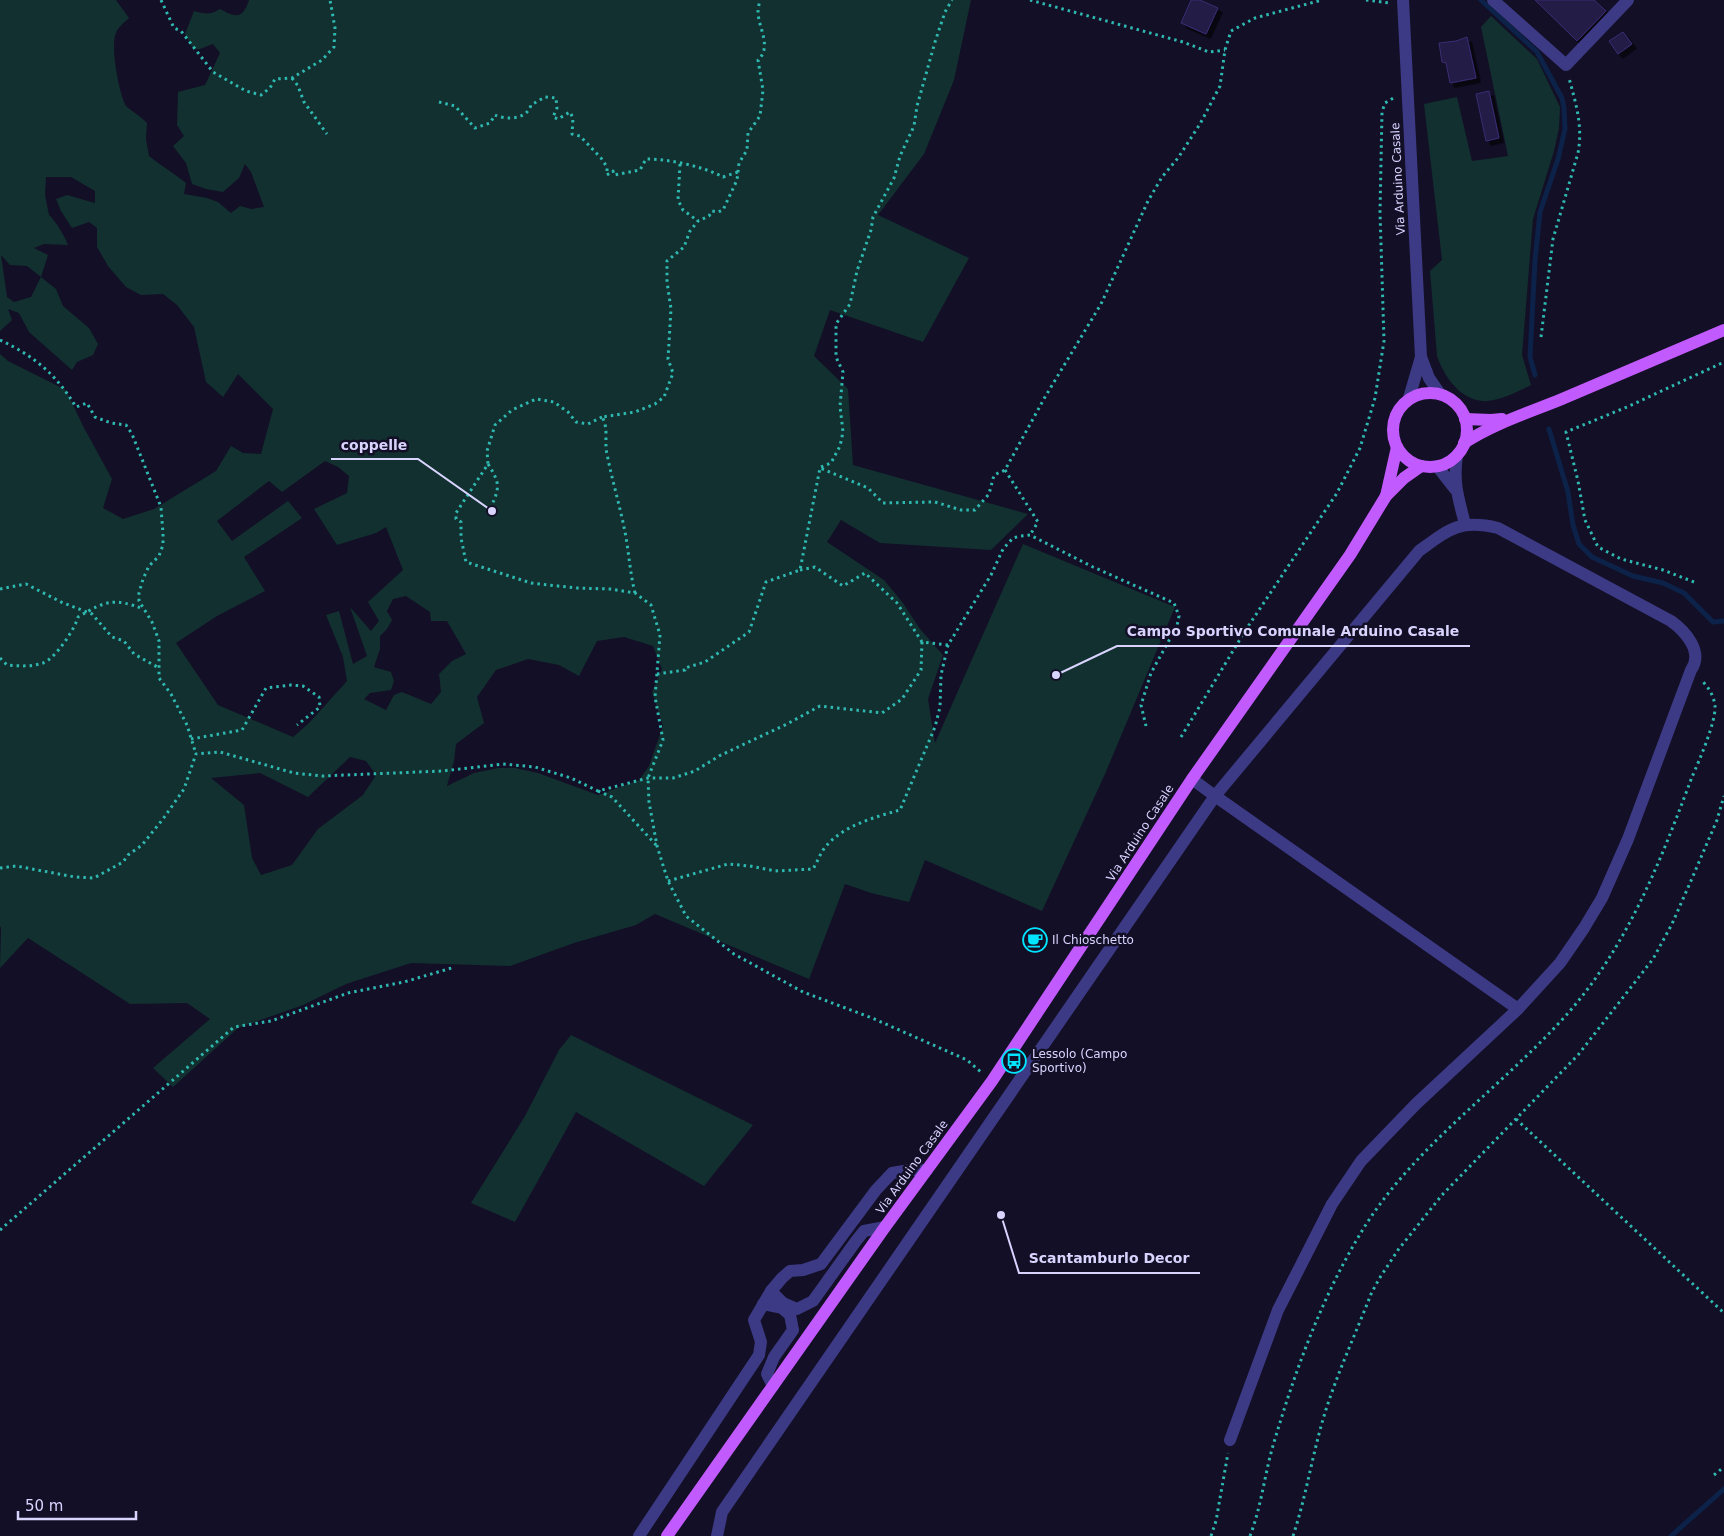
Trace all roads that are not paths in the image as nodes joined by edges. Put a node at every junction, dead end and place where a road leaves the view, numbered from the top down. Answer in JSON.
{"nodes":[{"id":1,"x":1493,"y":0,"type":"edge"},
{"id":2,"x":1628,"y":0,"type":"edge"},
{"id":3,"x":1403,"y":2,"type":"edge"},
{"id":4,"x":1724,"y":330,"type":"edge"},
{"id":5,"x":1421,"y":357,"type":"junction"},
{"id":6,"x":1440,"y":394,"type":"junction"},
{"id":7,"x":1409,"y":398,"type":"junction"},
{"id":8,"x":1514,"y":416,"type":"junction"},
{"id":9,"x":1465,"y":419,"type":"junction"},
{"id":10,"x":1464,"y":443,"type":"junction"},
{"id":11,"x":1397,"y":447,"type":"junction"},
{"id":12,"x":1457,"y":455,"type":"junction"},
{"id":13,"x":1421,"y":466,"type":"junction"},
{"id":14,"x":1437,"y":466,"type":"junction"},
{"id":15,"x":1456,"y":491,"type":"junction"},
{"id":16,"x":1386,"y":496,"type":"junction"},
{"id":17,"x":1465,"y":524,"type":"junction"},
{"id":18,"x":1192,"y":779,"type":"junction"},
{"id":19,"x":1215,"y":796,"type":"junction"},
{"id":20,"x":1518,"y":1009,"type":"junction"},
{"id":21,"x":927,"y":1170,"type":"junction"},
{"id":22,"x":885,"y":1228,"type":"junction"},
{"id":23,"x":772,"y":1291,"type":"junction"},
{"id":24,"x":763,"y":1304,"type":"junction"},
{"id":25,"x":773,"y":1386,"type":"junction"},
{"id":26,"x":1230,"y":1440,"type":"road end"},
{"id":27,"x":639,"y":1536,"type":"edge"},
{"id":28,"x":667,"y":1536,"type":"edge"},
{"id":29,"x":717,"y":1536,"type":"edge"}],
"edges":[{"from":1,"to":2,"type":"street"},
{"from":3,"to":5,"type":"street","name":"Via Arduino Casale"},
{"from":4,"to":8,"type":"main road"},
{"from":5,"to":6,"type":"street"},
{"from":5,"to":7,"type":"street"},
{"from":6,"to":7,"type":"main road"},
{"from":6,"to":9,"type":"main road"},
{"from":7,"to":11,"type":"main road"},
{"from":8,"to":9,"type":"main road"},
{"from":8,"to":10,"type":"main road"},
{"from":9,"to":10,"type":"main road"},
{"from":10,"to":12,"type":"main road"},
{"from":11,"to":13,"type":"main road"},
{"from":11,"to":16,"type":"main road"},
{"from":12,"to":14,"type":"main road"},
{"from":12,"to":15,"type":"street"},
{"from":13,"to":14,"type":"main road"},
{"from":13,"to":16,"type":"main road"},
{"from":14,"to":15,"type":"street"},
{"from":15,"to":17,"type":"street"},
{"from":16,"to":18,"type":"main road","name":"Via Arduino Casale"},
{"from":17,"to":19,"type":"street"},
{"from":17,"to":20,"type":"street"},
{"from":18,"to":19,"type":"street"},
{"from":18,"to":21,"type":"main road","name":"Via Arduino Casale"},
{"from":19,"to":20,"type":"street"},
{"from":19,"to":29,"type":"street"},
{"from":20,"to":26,"type":"street"},
{"from":21,"to":22,"type":"main road","name":"Via Arduino Casale"},
{"from":21,"to":23,"type":"street"},
{"from":22,"to":23,"type":"street"},
{"from":22,"to":25,"type":"main road","name":"Via Arduino Casale"},
{"from":23,"to":24,"type":"street"},
{"from":24,"to":25,"type":"street"},
{"from":24,"to":27,"type":"street"},
{"from":25,"to":28,"type":"main road","name":"Via Arduino Casale"}]}
